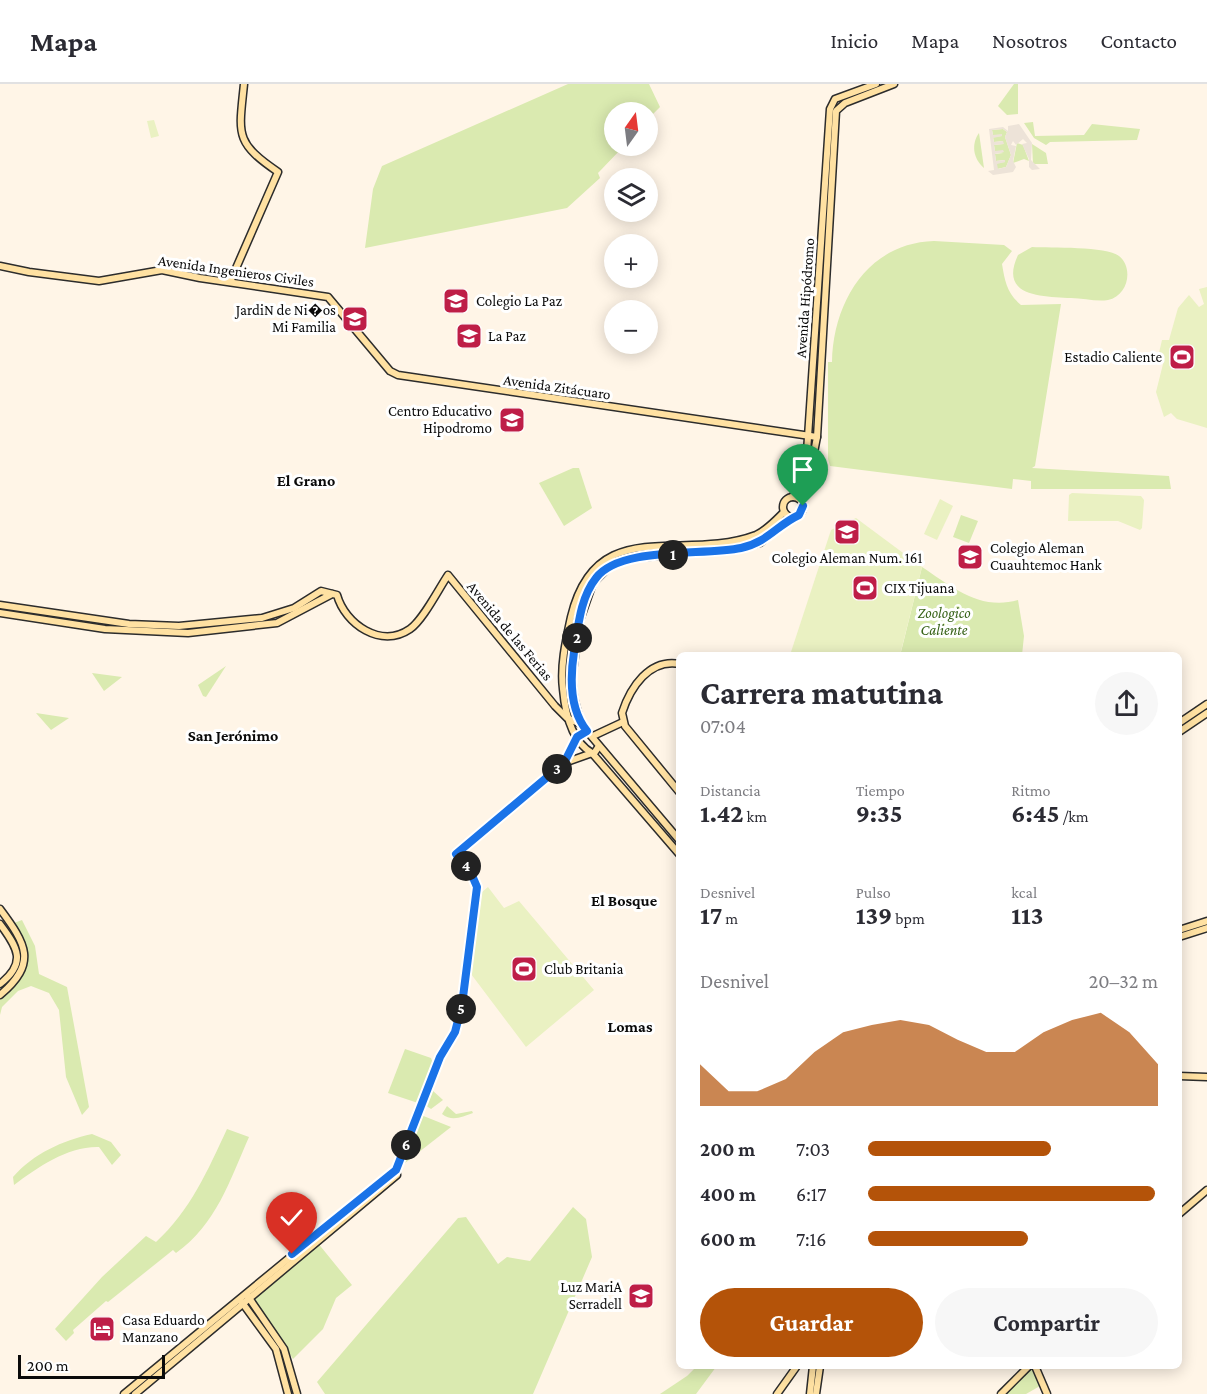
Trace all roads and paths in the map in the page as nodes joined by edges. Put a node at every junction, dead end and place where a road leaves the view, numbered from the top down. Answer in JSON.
{"nodes":[{"id":1,"x":244,"y":84,"type":"edge"},
{"id":2,"x":876,"y":84,"type":"edge"},
{"id":3,"x":894,"y":84,"type":"edge"},
{"id":4,"x":0,"y":266,"type":"edge"},
{"id":5,"x":230,"y":282,"type":"junction"},
{"id":6,"x":328,"y":297,"type":"joint"},
{"id":7,"x":808,"y":436,"type":"junction"},
{"id":8,"x":817,"y":437,"type":"junction"},
{"id":9,"x":793,"y":497,"type":"junction"},
{"id":10,"x":801,"y":500,"type":"junction"},
{"id":11,"x":784,"y":512,"type":"junction"},
{"id":12,"x":792,"y":517,"type":"junction"},
{"id":13,"x":0,"y":605,"type":"edge"},
{"id":14,"x":0,"y":613,"type":"edge"},
{"id":15,"x":244,"y":624,"type":"junction"},
{"id":16,"x":676,"y":664,"type":"edge"},
{"id":17,"x":1207,"y":704,"type":"edge"},
{"id":18,"x":1207,"y":713,"type":"edge"},
{"id":19,"x":567,"y":718,"type":"junction"},
{"id":20,"x":1182,"y":721,"type":"edge"},
{"id":21,"x":622,"y":722,"type":"junction"},
{"id":22,"x":581,"y":724,"type":"junction"},
{"id":23,"x":1182,"y":730,"type":"edge"},
{"id":24,"x":587,"y":731,"type":"junction"},
{"id":25,"x":594,"y":736,"type":"junction"},
{"id":26,"x":577,"y":737,"type":"junction"},
{"id":27,"x":599,"y":746,"type":"junction"},
{"id":28,"x":592,"y":753,"type":"junction"},
{"id":29,"x":564,"y":763,"type":"junction"},
{"id":30,"x":676,"y":788,"type":"edge"},
{"id":31,"x":676,"y":836,"type":"edge"},
{"id":32,"x":676,"y":850,"type":"edge"},
{"id":33,"x":0,"y":909,"type":"edge"},
{"id":34,"x":1207,"y":921,"type":"edge"},
{"id":35,"x":0,"y":924,"type":"edge"},
{"id":36,"x":1207,"y":928,"type":"edge"},
{"id":37,"x":1182,"y":929,"type":"edge"},
{"id":38,"x":1182,"y":936,"type":"edge"},
{"id":39,"x":0,"y":984,"type":"edge"},
{"id":40,"x":0,"y":995,"type":"edge"},
{"id":41,"x":1182,"y":1076,"type":"edge"},
{"id":42,"x":1207,"y":1077,"type":"edge"},
{"id":43,"x":1207,"y":1190,"type":"edge"},
{"id":44,"x":1182,"y":1211,"type":"edge"},
{"id":45,"x":247,"y":1295,"type":"junction"},
{"id":46,"x":241,"y":1301,"type":"junction"},
{"id":47,"x":795,"y":1369,"type":"edge"},
{"id":48,"x":813,"y":1369,"type":"edge"},
{"id":49,"x":820,"y":1369,"type":"edge"},
{"id":50,"x":1026,"y":1369,"type":"edge"},
{"id":51,"x":1036,"y":1369,"type":"edge"},
{"id":52,"x":124,"y":1394,"type":"edge"},
{"id":53,"x":135,"y":1394,"type":"edge"},
{"id":54,"x":288,"y":1394,"type":"edge"},
{"id":55,"x":297,"y":1394,"type":"edge"},
{"id":56,"x":777,"y":1394,"type":"edge"},
{"id":57,"x":810,"y":1394,"type":"edge"},
{"id":58,"x":816,"y":1394,"type":"edge"},
{"id":59,"x":1001,"y":1394,"type":"edge"},
{"id":60,"x":1047,"y":1394,"type":"edge"}],
"edges":[{"from":1,"to":5,"type":"main road"},
{"from":2,"to":7,"type":"main road","name":"Avenida Hipódromo"},
{"from":3,"to":8,"type":"main road","name":"Avenida Hipódromo"},
{"from":4,"to":5,"type":"main road","name":"Avenida Ingenieros Civiles"},
{"from":5,"to":6,"type":"main road","name":"Avenida Ingenieros Civiles"},
{"from":6,"to":7,"type":"main road","name":"Avenida Zitácuaro"},
{"from":7,"to":8,"type":"main road","name":"Avenida Zitácuaro"},
{"from":7,"to":9,"type":"main road","name":"Avenida Hipódromo"},
{"from":8,"to":10,"type":"main road","name":"Avenida Hipódromo"},
{"from":9,"to":10,"type":"main road"},
{"from":9,"to":11,"type":"main road"},
{"from":10,"to":12,"type":"main road"},
{"from":11,"to":12,"type":"main road"},
{"from":11,"to":19,"type":"main road"},
{"from":12,"to":22,"type":"main road"},
{"from":13,"to":15,"type":"main road"},
{"from":14,"to":15,"type":"main road"},
{"from":15,"to":19,"type":"main road","name":"Avenida de las Ferias"},
{"from":16,"to":21,"type":"main road"},
{"from":17,"to":20,"type":"main road"},
{"from":18,"to":23,"type":"main road"},
{"from":19,"to":22,"type":"main road","name":"Avenida de las Ferias"},
{"from":19,"to":26,"type":"main road"},
{"from":21,"to":25,"type":"main road"},
{"from":21,"to":30,"type":"main road"},
{"from":22,"to":24,"type":"main road"},
{"from":24,"to":25,"type":"main road"},
{"from":24,"to":26,"type":"main road"},
{"from":25,"to":27,"type":"main road"},
{"from":26,"to":28,"type":"main road"},
{"from":26,"to":29,"type":"main road"},
{"from":27,"to":28,"type":"main road"},
{"from":27,"to":31,"type":"main road"},
{"from":28,"to":29,"type":"main road"},
{"from":28,"to":32,"type":"main road"},
{"from":29,"to":45,"type":"main road"},
{"from":33,"to":40,"type":"main road"},
{"from":34,"to":37,"type":"main road"},
{"from":35,"to":39,"type":"main road"},
{"from":36,"to":38,"type":"main road"},
{"from":41,"to":42,"type":"main road"},
{"from":43,"to":44,"type":"main road"},
{"from":45,"to":46,"type":"main road"},
{"from":45,"to":55,"type":"main road"},
{"from":46,"to":52,"type":"main road"},
{"from":46,"to":53,"type":"main road"},
{"from":46,"to":54,"type":"main road"},
{"from":47,"to":56,"type":"main road"},
{"from":48,"to":57,"type":"main road"},
{"from":49,"to":58,"type":"main road"},
{"from":50,"to":59,"type":"main road"},
{"from":51,"to":60,"type":"main road"}]}
